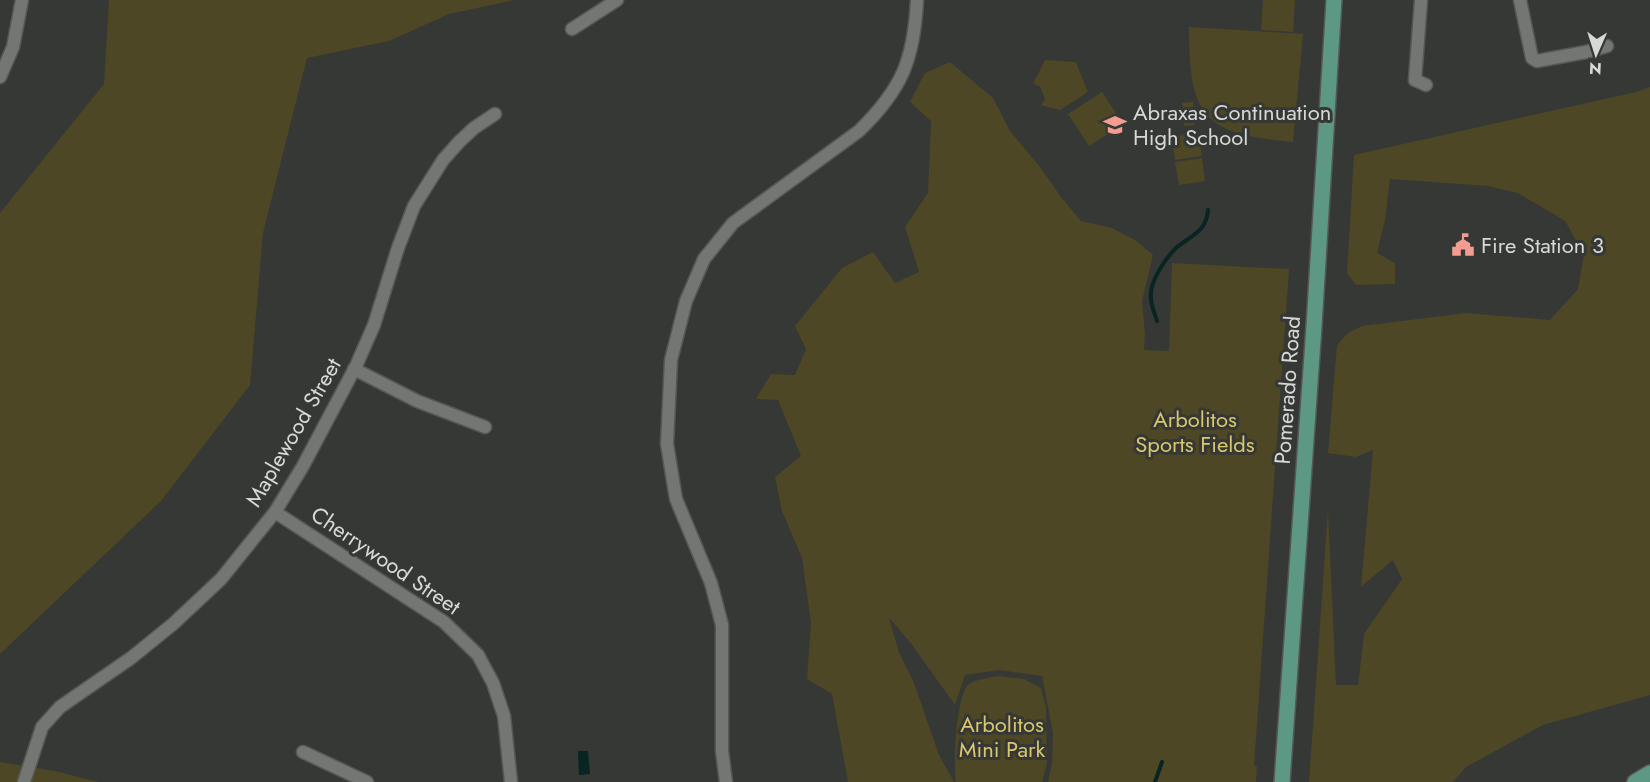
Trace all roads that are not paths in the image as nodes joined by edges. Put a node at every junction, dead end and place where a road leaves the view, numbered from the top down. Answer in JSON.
{"nodes":[{"id":1,"x":22,"y":0,"type":"edge"},
{"id":2,"x":617,"y":0,"type":"edge"},
{"id":3,"x":917,"y":0,"type":"edge"},
{"id":4,"x":1334,"y":0,"type":"edge"},
{"id":5,"x":1421,"y":0,"type":"edge"},
{"id":6,"x":1520,"y":0,"type":"edge"},
{"id":7,"x":572,"y":29,"type":"dead end"},
{"id":8,"x":1607,"y":46,"type":"dead end"},
{"id":9,"x":0,"y":77,"type":"edge"},
{"id":10,"x":1426,"y":85,"type":"dead end"},
{"id":11,"x":495,"y":114,"type":"dead end"},
{"id":12,"x":354,"y":369,"type":"junction"},
{"id":13,"x":485,"y":427,"type":"dead end"},
{"id":14,"x":275,"y":512,"type":"junction"},
{"id":15,"x":303,"y":752,"type":"dead end"},
{"id":16,"x":1650,"y":773,"type":"edge"},
{"id":17,"x":24,"y":782,"type":"edge"},
{"id":18,"x":367,"y":782,"type":"edge"},
{"id":19,"x":511,"y":782,"type":"edge"},
{"id":20,"x":726,"y":782,"type":"edge"},
{"id":21,"x":1282,"y":782,"type":"edge"},
{"id":22,"x":1635,"y":782,"type":"edge"}],
"edges":[{"from":1,"to":9,"type":"street"},
{"from":2,"to":7,"type":"street"},
{"from":3,"to":20,"type":"street"},
{"from":4,"to":21,"type":"main road","name":"Pomerado Road"},
{"from":5,"to":10,"type":"street"},
{"from":6,"to":8,"type":"street"},
{"from":11,"to":12,"type":"street","name":"Maplewood Street"},
{"from":12,"to":13,"type":"street"},
{"from":12,"to":14,"type":"street","name":"Maplewood Street"},
{"from":14,"to":17,"type":"street","name":"Maplewood Street"},
{"from":14,"to":19,"type":"street","name":"Cherrywood Street"},
{"from":15,"to":18,"type":"street"},
{"from":16,"to":22,"type":"main road"}]}
